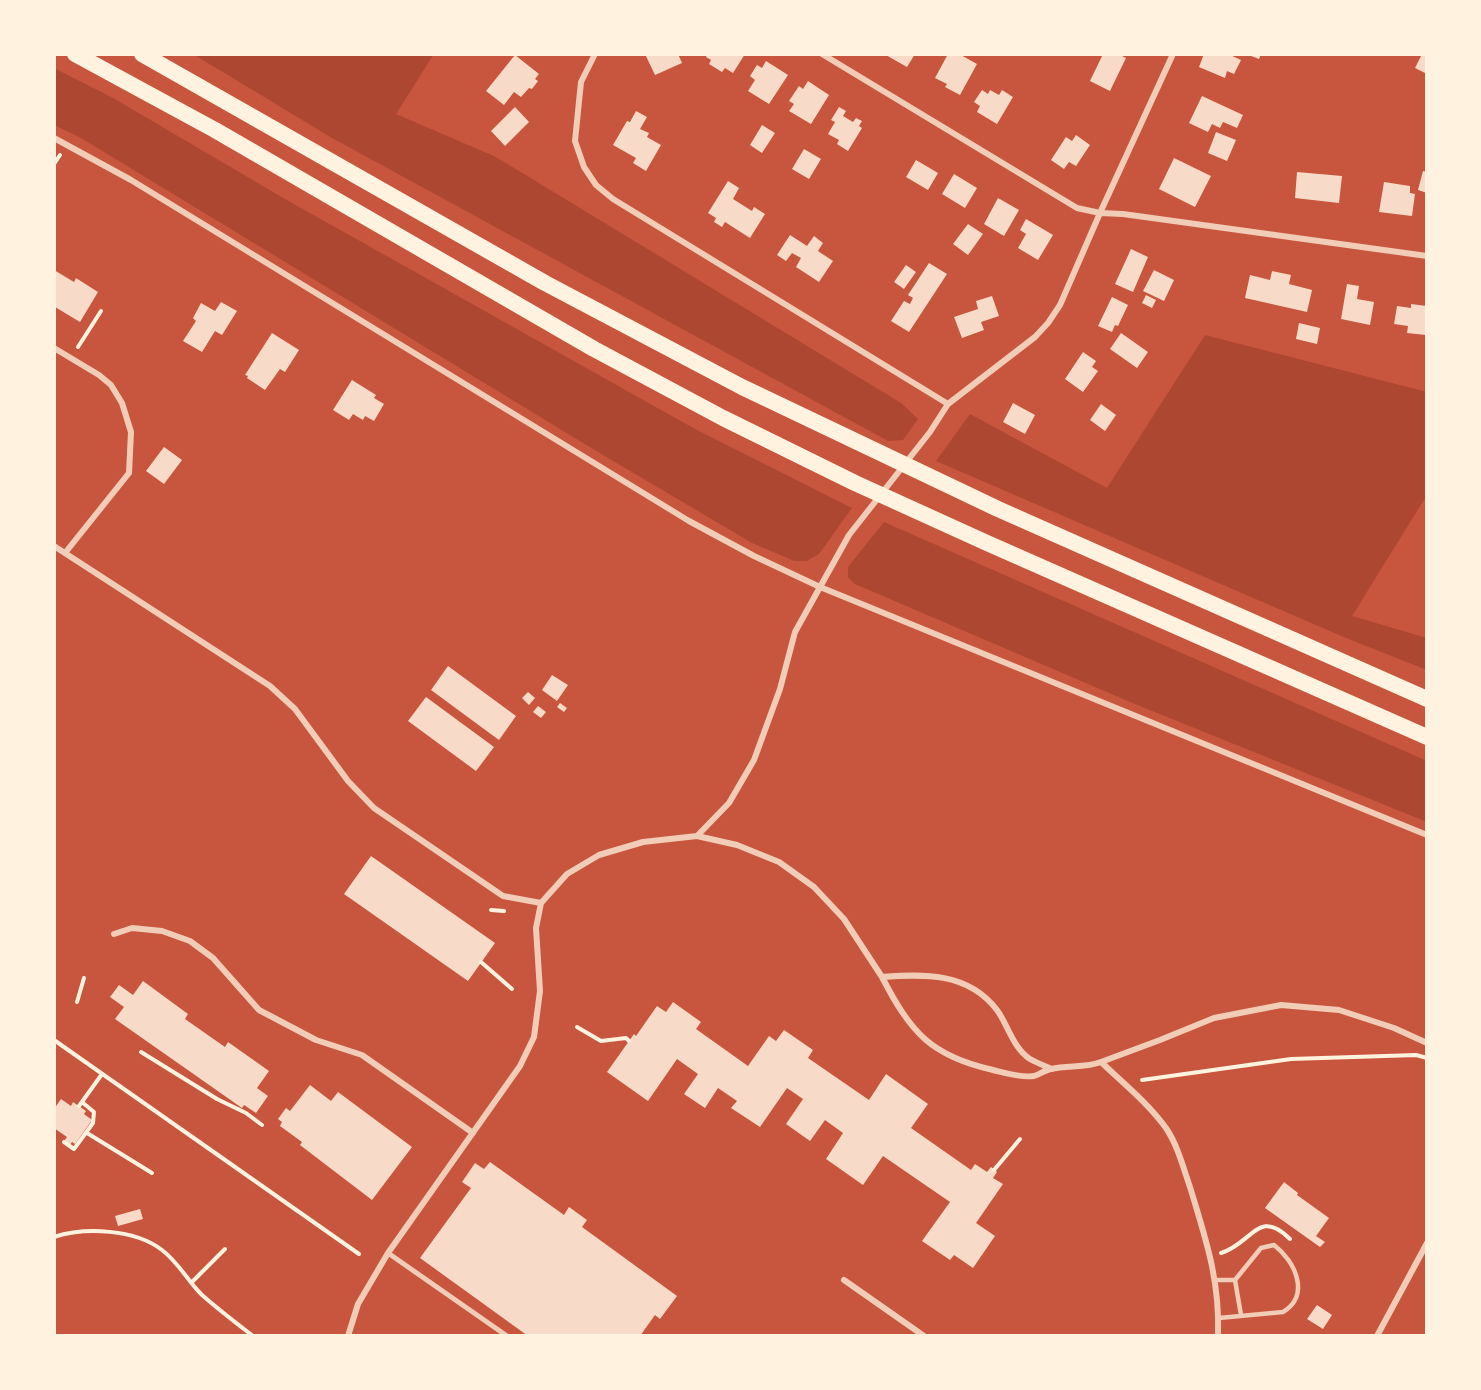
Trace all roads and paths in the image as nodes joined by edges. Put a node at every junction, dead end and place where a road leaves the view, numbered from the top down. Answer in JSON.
{"nodes":[{"id":1,"x":75,"y":54,"type":"edge"},
{"id":2,"x":142,"y":54,"type":"edge"},
{"id":3,"x":595,"y":54,"type":"edge"},
{"id":4,"x":822,"y":54,"type":"edge"},
{"id":5,"x":1173,"y":54,"type":"edge"},
{"id":6,"x":54,"y":138,"type":"edge"},
{"id":7,"x":1100,"y":213,"type":"junction"},
{"id":8,"x":1427,"y":256,"type":"edge"},
{"id":9,"x":101,"y":311,"type":"dead end"},
{"id":10,"x":70,"y":343,"type":"dead end"},
{"id":11,"x":54,"y":348,"type":"edge"},
{"id":12,"x":948,"y":404,"type":"junction"},
{"id":13,"x":54,"y":546,"type":"edge"},
{"id":14,"x":65,"y":553,"type":"junction"},
{"id":15,"x":820,"y":587,"type":"junction"},
{"id":16,"x":1427,"y":699,"type":"edge"},
{"id":17,"x":1427,"y":737,"type":"edge"},
{"id":18,"x":1427,"y":835,"type":"edge"},
{"id":19,"x":697,"y":836,"type":"junction"},
{"id":20,"x":541,"y":903,"type":"junction"},
{"id":21,"x":491,"y":910,"type":"dead end"},
{"id":22,"x":504,"y":911,"type":"dead end"},
{"id":23,"x":114,"y":934,"type":"dead end"},
{"id":24,"x":481,"y":962,"type":"dead end"},
{"id":25,"x":882,"y":977,"type":"junction"},
{"id":26,"x":84,"y":978,"type":"dead end"},
{"id":27,"x":512,"y":988,"type":"dead end"},
{"id":28,"x":77,"y":1002,"type":"dead end"},
{"id":29,"x":578,"y":1027,"type":"dead end"},
{"id":30,"x":54,"y":1040,"type":"edge"},
{"id":31,"x":629,"y":1041,"type":"dead end"},
{"id":32,"x":1427,"y":1043,"type":"edge"},
{"id":33,"x":141,"y":1052,"type":"dead end"},
{"id":34,"x":1427,"y":1058,"type":"edge"},
{"id":35,"x":1101,"y":1062,"type":"junction"},
{"id":36,"x":1052,"y":1069,"type":"junction"},
{"id":37,"x":102,"y":1074,"type":"junction"},
{"id":38,"x":1142,"y":1080,"type":"dead end"},
{"id":39,"x":262,"y":1125,"type":"dead end"},
{"id":40,"x":87,"y":1132,"type":"junction"},
{"id":41,"x":473,"y":1133,"type":"junction"},
{"id":42,"x":1020,"y":1139,"type":"dead end"},
{"id":43,"x":64,"y":1142,"type":"dead end"},
{"id":44,"x":994,"y":1170,"type":"dead end"},
{"id":45,"x":152,"y":1173,"type":"dead end"},
{"id":46,"x":54,"y":1237,"type":"edge"},
{"id":47,"x":1427,"y":1243,"type":"edge"},
{"id":48,"x":225,"y":1249,"type":"dead end"},
{"id":49,"x":388,"y":1253,"type":"junction"},
{"id":50,"x":358,"y":1254,"type":"dead end"},
{"id":51,"x":844,"y":1280,"type":"dead end"},
{"id":52,"x":1215,"y":1280,"type":"junction"},
{"id":53,"x":1234,"y":1280,"type":"junction"},
{"id":54,"x":192,"y":1282,"type":"junction"},
{"id":55,"x":1241,"y":1315,"type":"junction"},
{"id":56,"x":1219,"y":1318,"type":"junction"},
{"id":57,"x":253,"y":1336,"type":"edge"},
{"id":58,"x":348,"y":1336,"type":"edge"},
{"id":59,"x":507,"y":1336,"type":"edge"},
{"id":60,"x":924,"y":1336,"type":"edge"},
{"id":61,"x":1218,"y":1336,"type":"edge"},
{"id":62,"x":1377,"y":1336,"type":"edge"}],
"edges":[{"from":1,"to":17,"type":"highway"},
{"from":2,"to":16,"type":"highway"},
{"from":3,"to":12,"type":"street"},
{"from":4,"to":7,"type":"street"},
{"from":5,"to":7,"type":"street"},
{"from":6,"to":15,"type":"street"},
{"from":7,"to":8,"type":"street"},
{"from":7,"to":12,"type":"street"},
{"from":9,"to":10,"type":"path"},
{"from":11,"to":14,"type":"street"},
{"from":12,"to":15,"type":"street"},
{"from":13,"to":14,"type":"street"},
{"from":14,"to":20,"type":"street"},
{"from":15,"to":18,"type":"street"},
{"from":15,"to":19,"type":"street"},
{"from":19,"to":20,"type":"street"},
{"from":19,"to":25,"type":"street"},
{"from":20,"to":41,"type":"street"},
{"from":21,"to":22,"type":"path"},
{"from":23,"to":41,"type":"street"},
{"from":24,"to":27,"type":"path"},
{"from":25,"to":36,"type":"street"},
{"from":25,"to":36,"type":"street"},
{"from":26,"to":28,"type":"path"},
{"from":29,"to":31,"type":"path"},
{"from":30,"to":37,"type":"path"},
{"from":32,"to":35,"type":"street"},
{"from":33,"to":39,"type":"path"},
{"from":34,"to":38,"type":"path"},
{"from":35,"to":36,"type":"street"},
{"from":35,"to":52,"type":"street"},
{"from":37,"to":40,"type":"path"},
{"from":37,"to":50,"type":"path"},
{"from":40,"to":43,"type":"path"},
{"from":40,"to":45,"type":"path"},
{"from":41,"to":49,"type":"street"},
{"from":42,"to":44,"type":"path"},
{"from":46,"to":54,"type":"path"},
{"from":47,"to":62,"type":"street"},
{"from":48,"to":54,"type":"path"},
{"from":49,"to":58,"type":"street"},
{"from":49,"to":59,"type":"street"},
{"from":51,"to":60,"type":"street"},
{"from":52,"to":53,"type":"lane"},
{"from":52,"to":56,"type":"street"},
{"from":53,"to":55,"type":"lane"},
{"from":53,"to":55,"type":"lane"},
{"from":54,"to":57,"type":"path"},
{"from":55,"to":56,"type":"lane"},
{"from":56,"to":61,"type":"street"}]}
